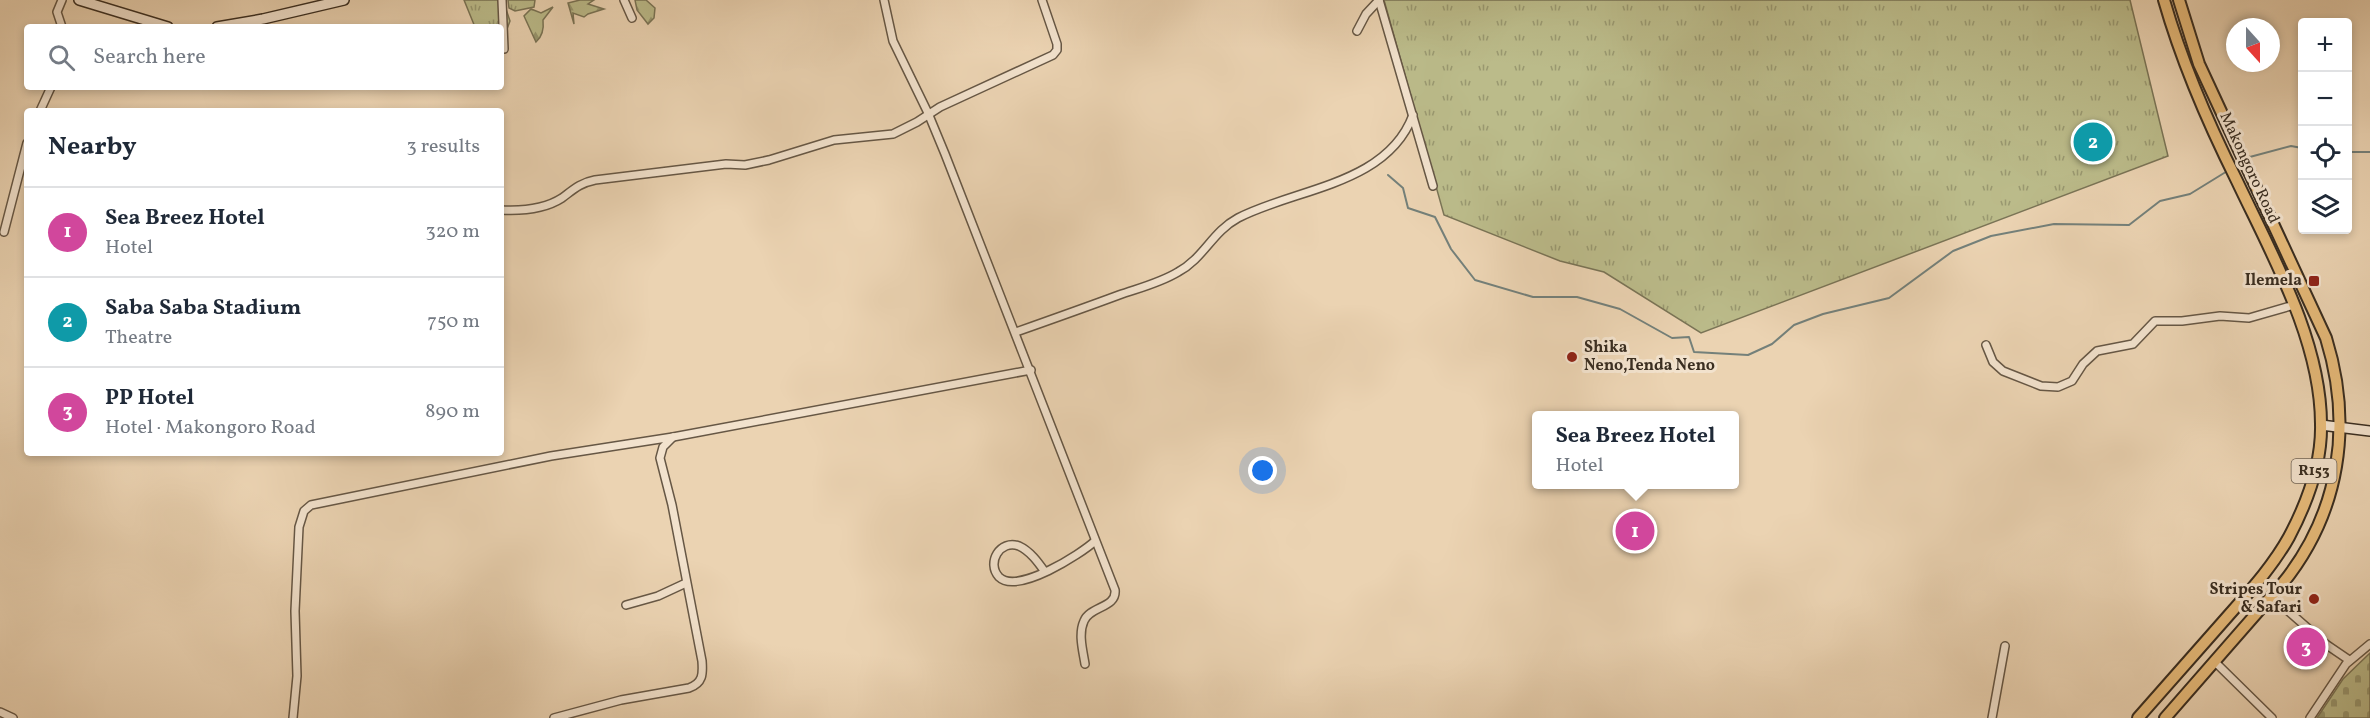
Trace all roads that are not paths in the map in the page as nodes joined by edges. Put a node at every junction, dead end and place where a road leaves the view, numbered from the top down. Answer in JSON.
{"nodes":[{"id":1,"x":62,"y":0,"type":"edge"},
{"id":2,"x":79,"y":0,"type":"edge"},
{"id":3,"x":344,"y":0,"type":"edge"},
{"id":4,"x":502,"y":0,"type":"edge"},
{"id":5,"x":624,"y":0,"type":"edge"},
{"id":6,"x":884,"y":0,"type":"edge"},
{"id":7,"x":1042,"y":0,"type":"edge"},
{"id":8,"x":1379,"y":0,"type":"edge"},
{"id":9,"x":2164,"y":0,"type":"edge"},
{"id":10,"x":2179,"y":0,"type":"edge"},
{"id":11,"x":632,"y":18,"type":"dead end"},
{"id":12,"x":61,"y":24,"type":"edge"},
{"id":13,"x":158,"y":24,"type":"edge"},
{"id":14,"x":234,"y":24,"type":"edge"},
{"id":15,"x":503,"y":24,"type":"edge"},
{"id":16,"x":1357,"y":31,"type":"dead end"},
{"id":17,"x":50,"y":90,"type":"edge"},
{"id":18,"x":41,"y":108,"type":"edge"},
{"id":19,"x":928,"y":113,"type":"junction"},
{"id":20,"x":1413,"y":115,"type":"junction"},
{"id":21,"x":24,"y":155,"type":"edge"},
{"id":22,"x":1432,"y":186,"type":"dead end"},
{"id":23,"x":504,"y":210,"type":"edge"},
{"id":24,"x":4,"y":232,"type":"dead end"},
{"id":25,"x":2294,"y":305,"type":"junction"},
{"id":26,"x":1016,"y":332,"type":"junction"},
{"id":27,"x":1986,"y":345,"type":"dead end"},
{"id":28,"x":1030,"y":370,"type":"junction"},
{"id":29,"x":2321,"y":425,"type":"junction"},
{"id":30,"x":2340,"y":426,"type":"junction"},
{"id":31,"x":2370,"y":431,"type":"edge"},
{"id":32,"x":673,"y":437,"type":"junction"},
{"id":33,"x":1095,"y":541,"type":"junction"},
{"id":34,"x":1045,"y":572,"type":"junction"},
{"id":35,"x":686,"y":583,"type":"junction"},
{"id":36,"x":2271,"y":596,"type":"junction"},
{"id":37,"x":626,"y":605,"type":"dead end"},
{"id":38,"x":2370,"y":644,"type":"edge"},
{"id":39,"x":2005,"y":646,"type":"dead end"},
{"id":40,"x":2349,"y":660,"type":"junction"},
{"id":41,"x":2214,"y":661,"type":"junction"},
{"id":42,"x":1085,"y":664,"type":"dead end"},
{"id":43,"x":0,"y":712,"type":"edge"},
{"id":44,"x":13,"y":718,"type":"edge"},
{"id":45,"x":293,"y":718,"type":"edge"},
{"id":46,"x":554,"y":718,"type":"edge"},
{"id":47,"x":1992,"y":718,"type":"edge"},
{"id":48,"x":2138,"y":718,"type":"edge"},
{"id":49,"x":2165,"y":718,"type":"edge"},
{"id":50,"x":2272,"y":718,"type":"edge"},
{"id":51,"x":2310,"y":718,"type":"edge"}],
"edges":[{"from":1,"to":12,"type":"street"},
{"from":2,"to":13,"type":"main road"},
{"from":3,"to":14,"type":"main road"},
{"from":4,"to":15,"type":"street"},
{"from":5,"to":11,"type":"street"},
{"from":6,"to":19,"type":"street"},
{"from":7,"to":19,"type":"street"},
{"from":8,"to":16,"type":"street"},
{"from":8,"to":20,"type":"street"},
{"from":9,"to":25,"type":"main road","name":"Makongoro Road","number":"R153"},
{"from":10,"to":30,"type":"main road","name":"Makongoro Road","number":"R153"},
{"from":17,"to":18,"type":"street"},
{"from":19,"to":23,"type":"street"},
{"from":19,"to":26,"type":"street"},
{"from":20,"to":22,"type":"street"},
{"from":20,"to":26,"type":"street"},
{"from":21,"to":24,"type":"street"},
{"from":25,"to":27,"type":"street"},
{"from":25,"to":29,"type":"main road","name":"Makongoro Road","number":"R153"},
{"from":26,"to":28,"type":"street"},
{"from":28,"to":32,"type":"street"},
{"from":28,"to":33,"type":"street"},
{"from":29,"to":30,"type":"main road"},
{"from":29,"to":48,"type":"main road","name":"Makongoro Road","number":"R153"},
{"from":30,"to":31,"type":"main road"},
{"from":30,"to":36,"type":"main road","name":"Makongoro Road","number":"R153"},
{"from":32,"to":35,"type":"street"},
{"from":32,"to":45,"type":"street"},
{"from":33,"to":34,"type":"street"},
{"from":33,"to":42,"type":"street"},
{"from":34,"to":34,"type":"street"},
{"from":35,"to":37,"type":"street"},
{"from":35,"to":46,"type":"street"},
{"from":36,"to":40,"type":"street"},
{"from":36,"to":41,"type":"main road","name":"Makongoro Road","number":"R153"},
{"from":38,"to":40,"type":"street"},
{"from":39,"to":47,"type":"street"},
{"from":40,"to":51,"type":"street"},
{"from":41,"to":49,"type":"main road","name":"Makongoro Road","number":"R153"},
{"from":41,"to":50,"type":"street"},
{"from":43,"to":44,"type":"street"}]}
